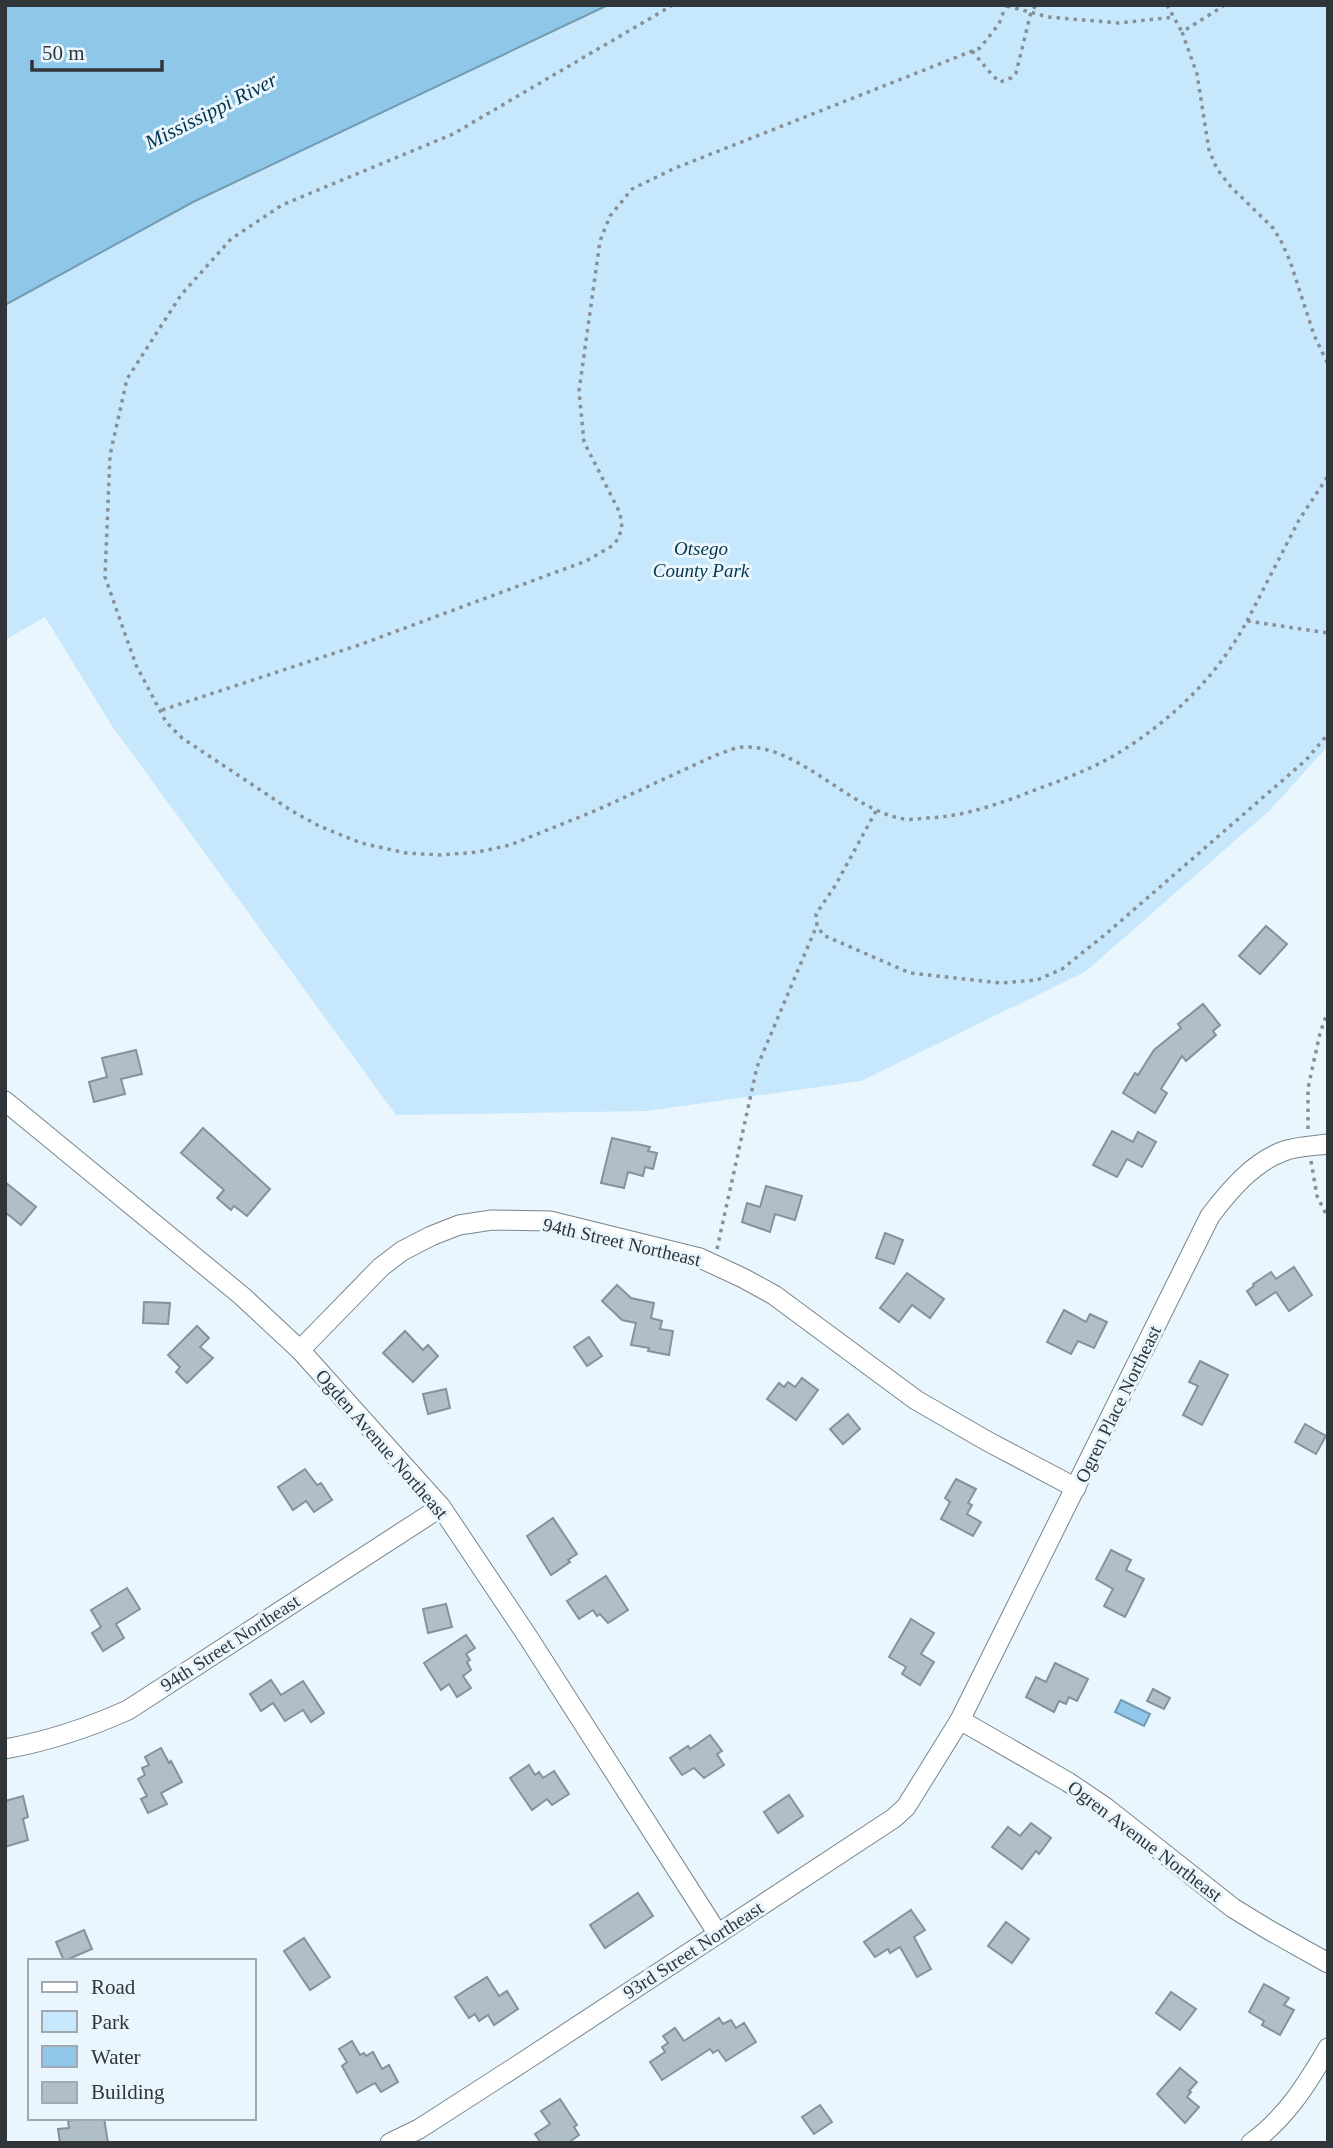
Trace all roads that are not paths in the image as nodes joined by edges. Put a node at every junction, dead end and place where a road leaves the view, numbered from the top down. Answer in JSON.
{"nodes":[{"id":1,"x":5,"y":1101,"type":"edge"},
{"id":2,"x":1328,"y":1144,"type":"edge"},
{"id":3,"x":300,"y":1350,"type":"junction"},
{"id":4,"x":1076,"y":1489,"type":"junction"},
{"id":5,"x":441,"y":1507,"type":"junction"},
{"id":6,"x":960,"y":1720,"type":"junction"},
{"id":7,"x":5,"y":1749,"type":"edge"},
{"id":8,"x":718,"y":1934,"type":"junction"},
{"id":9,"x":1328,"y":1962,"type":"edge"},
{"id":10,"x":1328,"y":2048,"type":"edge"},
{"id":11,"x":390,"y":2143,"type":"edge"},
{"id":12,"x":1251,"y":2143,"type":"edge"}],
"edges":[{"from":1,"to":3,"type":"street","name":"Ogden Avenue Northeast"},
{"from":2,"to":4,"type":"street","name":"Ogren Place Northeast"},
{"from":3,"to":4,"type":"street","name":"94th Street Northeast"},
{"from":3,"to":5,"type":"street","name":"Ogden Avenue Northeast"},
{"from":4,"to":6,"type":"street","name":"Ogren Place Northeast"},
{"from":5,"to":7,"type":"street","name":"94th Street Northeast"},
{"from":5,"to":8,"type":"street","name":"Ogden Avenue Northeast"},
{"from":6,"to":8,"type":"street","name":"93rd Street Northeast"},
{"from":6,"to":9,"type":"street","name":"Ogren Avenue Northeast"},
{"from":8,"to":11,"type":"street","name":"93rd Street Northeast"},
{"from":10,"to":12,"type":"street"}]}
